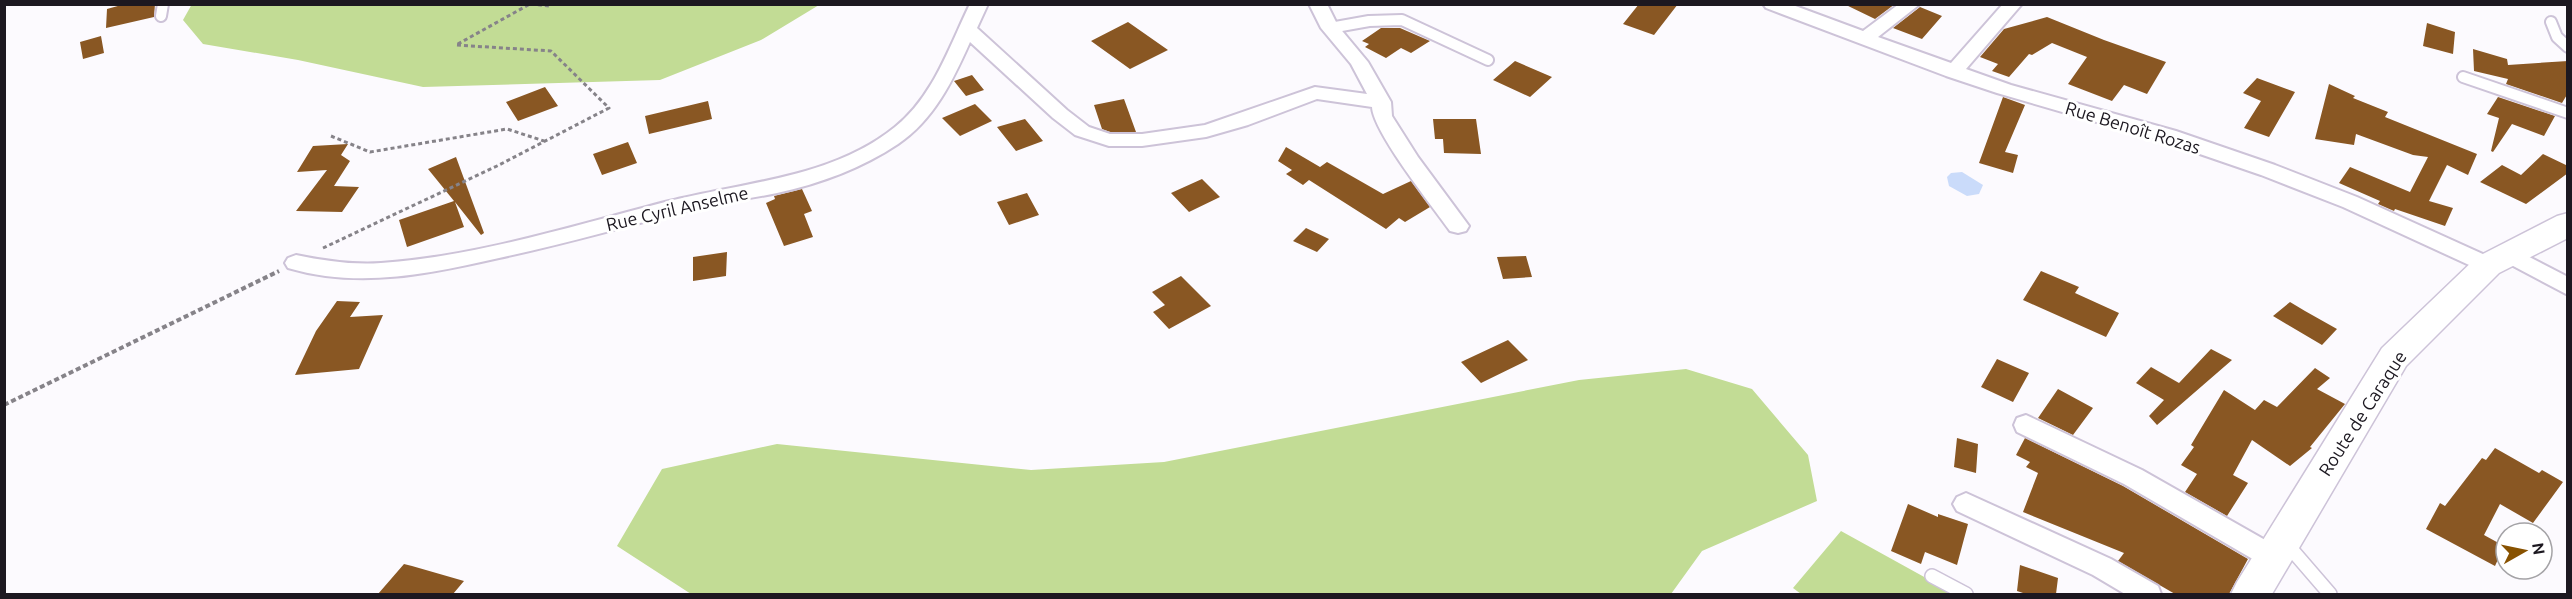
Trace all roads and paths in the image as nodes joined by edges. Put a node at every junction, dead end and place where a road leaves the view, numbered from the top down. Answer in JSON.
{"nodes":[{"id":1,"x":163,"y":4,"type":"edge"},
{"id":2,"x":530,"y":4,"type":"edge"},
{"id":3,"x":979,"y":4,"type":"edge"},
{"id":4,"x":1318,"y":4,"type":"edge"},
{"id":5,"x":1911,"y":4,"type":"edge"},
{"id":6,"x":2013,"y":4,"type":"edge"},
{"id":7,"x":1777,"y":5,"type":"edge"},
{"id":8,"x":549,"y":6,"type":"dead end"},
{"id":9,"x":161,"y":16,"type":"dead end"},
{"id":10,"x":2551,"y":22,"type":"dead end"},
{"id":11,"x":1330,"y":28,"type":"junction"},
{"id":12,"x":968,"y":29,"type":"junction"},
{"id":13,"x":1866,"y":38,"type":"junction"},
{"id":14,"x":2568,"y":47,"type":"edge"},
{"id":15,"x":1488,"y":60,"type":"dead end"},
{"id":16,"x":1953,"y":72,"type":"junction"},
{"id":17,"x":2463,"y":77,"type":"dead end"},
{"id":18,"x":1381,"y":102,"type":"junction"},
{"id":19,"x":609,"y":108,"type":"dead end"},
{"id":20,"x":2568,"y":113,"type":"edge"},
{"id":21,"x":331,"y":136,"type":"dead end"},
{"id":22,"x":544,"y":141,"type":"dead end"},
{"id":23,"x":2568,"y":224,"type":"edge"},
{"id":24,"x":1458,"y":226,"type":"dead end"},
{"id":25,"x":2498,"y":260,"type":"junction"},
{"id":26,"x":296,"y":263,"type":"dead end"},
{"id":27,"x":2568,"y":287,"type":"edge"},
{"id":28,"x":2026,"y":426,"type":"dead end"},
{"id":29,"x":1966,"y":504,"type":"dead end"},
{"id":30,"x":2278,"y":548,"type":"junction"},
{"id":31,"x":1932,"y":576,"type":"dead end"},
{"id":32,"x":1966,"y":594,"type":"edge"},
{"id":33,"x":2148,"y":594,"type":"edge"},
{"id":34,"x":2251,"y":594,"type":"edge"},
{"id":35,"x":2330,"y":594,"type":"edge"}],
"edges":[{"from":1,"to":9,"type":"lane"},
{"from":2,"to":8,"type":"path"},
{"from":2,"to":19,"type":"path"},
{"from":3,"to":12,"type":"street","name":"Rue Cyril Anselme"},
{"from":4,"to":11,"type":"street"},
{"from":5,"to":13,"type":"street"},
{"from":6,"to":16,"type":"street"},
{"from":7,"to":13,"type":"street","name":"Rue Benoît Rozas"},
{"from":10,"to":14,"type":"lane"},
{"from":11,"to":15,"type":"lane"},
{"from":11,"to":18,"type":"street"},
{"from":12,"to":18,"type":"street"},
{"from":12,"to":26,"type":"street","name":"Rue Cyril Anselme"},
{"from":13,"to":16,"type":"street","name":"Rue Benoît Rozas"},
{"from":16,"to":25,"type":"street","name":"Rue Benoît Rozas"},
{"from":17,"to":20,"type":"lane"},
{"from":18,"to":24,"type":"street"},
{"from":21,"to":22,"type":"path"},
{"from":23,"to":25,"type":"street","name":"Route de Caraque"},
{"from":25,"to":27,"type":"street","name":"Rue Benoît Rozas"},
{"from":25,"to":30,"type":"street","name":"Route de Caraque"},
{"from":28,"to":30,"type":"street"},
{"from":29,"to":33,"type":"street"},
{"from":30,"to":34,"type":"street","name":"Route de Caraque"},
{"from":30,"to":35,"type":"lane"},
{"from":31,"to":32,"type":"lane"}]}
